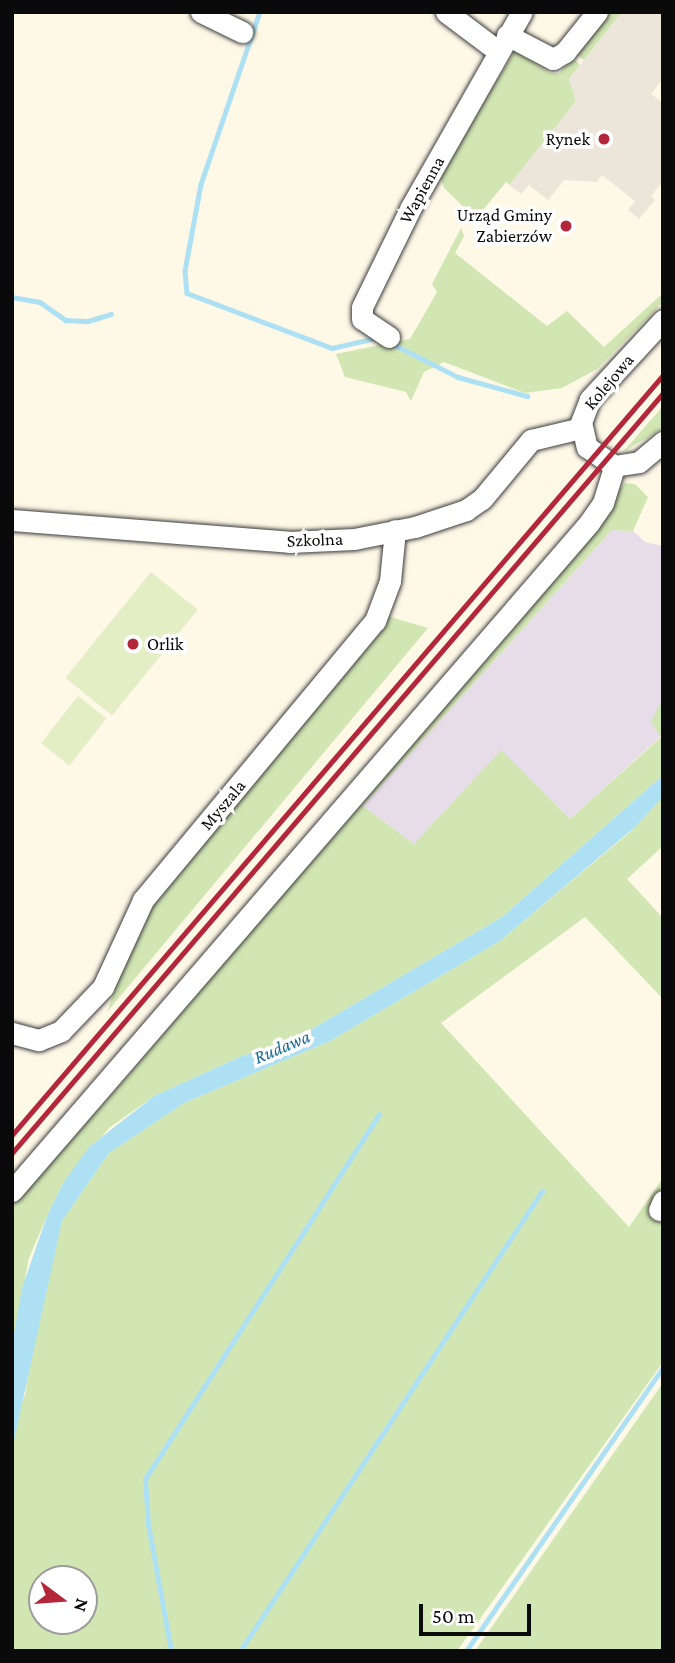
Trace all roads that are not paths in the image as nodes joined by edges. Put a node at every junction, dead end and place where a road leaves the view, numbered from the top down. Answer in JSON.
{"nodes":[{"id":1,"x":201,"y":12,"type":"edge"},
{"id":2,"x":446,"y":12,"type":"edge"},
{"id":3,"x":522,"y":12,"type":"edge"},
{"id":4,"x":597,"y":12,"type":"edge"},
{"id":5,"x":242,"y":32,"type":"dead end"},
{"id":6,"x":503,"y":43,"type":"junction"},
{"id":7,"x":663,"y":320,"type":"edge"},
{"id":8,"x":389,"y":337,"type":"dead end"},
{"id":9,"x":581,"y":428,"type":"junction"},
{"id":10,"x":663,"y":442,"type":"edge"},
{"id":11,"x":614,"y":466,"type":"junction"},
{"id":12,"x":12,"y":520,"type":"edge"},
{"id":13,"x":395,"y":530,"type":"junction"},
{"id":14,"x":12,"y":1033,"type":"edge"},
{"id":15,"x":12,"y":1191,"type":"edge"}],
"edges":[{"from":1,"to":5,"type":"street"},
{"from":2,"to":6,"type":"street"},
{"from":3,"to":6,"type":"street","name":"Wapienna"},
{"from":4,"to":6,"type":"street"},
{"from":6,"to":8,"type":"street","name":"Wapienna"},
{"from":7,"to":9,"type":"street","name":"Kolejowa"},
{"from":9,"to":11,"type":"street","name":"Kolejowa"},
{"from":9,"to":13,"type":"street","name":"Szkolna"},
{"from":10,"to":11,"type":"street"},
{"from":11,"to":15,"type":"street"},
{"from":12,"to":13,"type":"street","name":"Szkolna"},
{"from":13,"to":14,"type":"street","name":"Myszala"}]}
